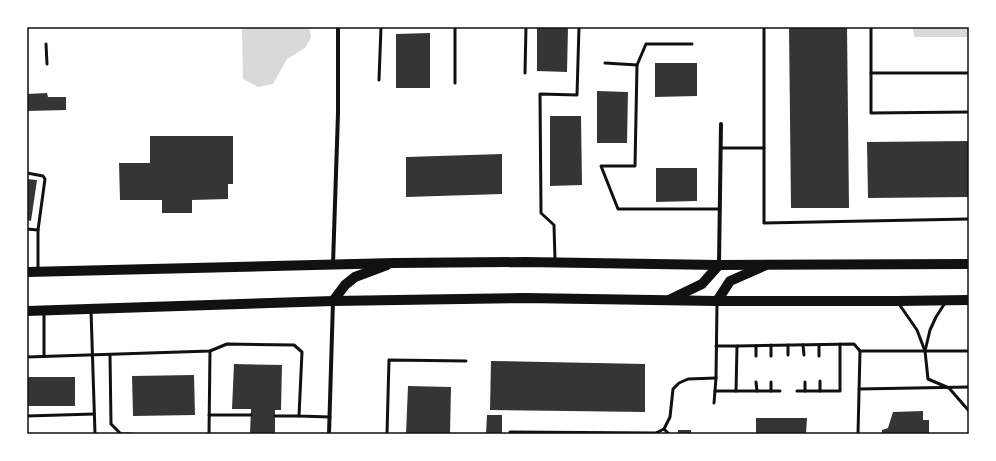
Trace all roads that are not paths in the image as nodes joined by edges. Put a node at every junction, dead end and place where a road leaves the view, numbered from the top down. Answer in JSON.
{"nodes":[{"id":1,"x":338,"y":27,"type":"edge"},
{"id":2,"x":381,"y":27,"type":"edge"},
{"id":3,"x":455,"y":27,"type":"edge"},
{"id":4,"x":526,"y":27,"type":"edge"},
{"id":5,"x":579,"y":27,"type":"edge"},
{"id":6,"x":764,"y":27,"type":"edge"},
{"id":7,"x":870,"y":27,"type":"edge"},
{"id":8,"x":46,"y":44,"type":"dead end"},
{"id":9,"x":692,"y":44,"type":"dead end"},
{"id":10,"x":605,"y":63,"type":"dead end"},
{"id":11,"x":47,"y":64,"type":"dead end"},
{"id":12,"x":637,"y":65,"type":"junction"},
{"id":13,"x":969,"y":73,"type":"edge"},
{"id":14,"x":525,"y":74,"type":"dead end"},
{"id":15,"x":871,"y":74,"type":"junction"},
{"id":16,"x":379,"y":80,"type":"dead end"},
{"id":17,"x":455,"y":83,"type":"dead end"},
{"id":18,"x":969,"y":112,"type":"edge"},
{"id":19,"x":721,"y":124,"type":"dead end"},
{"id":20,"x":721,"y":148,"type":"junction"},
{"id":21,"x":764,"y":148,"type":"junction"},
{"id":22,"x":27,"y":173,"type":"edge"},
{"id":23,"x":720,"y":210,"type":"junction"},
{"id":24,"x":969,"y":219,"type":"edge"},
{"id":25,"x":27,"y":229,"type":"edge"},
{"id":26,"x":38,"y":230,"type":"junction"},
{"id":27,"x":555,"y":262,"type":"junction"},
{"id":28,"x":394,"y":263,"type":"junction"},
{"id":29,"x":333,"y":264,"type":"junction"},
{"id":30,"x":768,"y":264,"type":"junction"},
{"id":31,"x":969,"y":264,"type":"edge"},
{"id":32,"x":719,"y":265,"type":"junction"},
{"id":33,"x":27,"y":272,"type":"edge"},
{"id":34,"x":38,"y":272,"type":"junction"},
{"id":35,"x":667,"y":300,"type":"junction"},
{"id":36,"x":969,"y":300,"type":"edge"},
{"id":37,"x":333,"y":301,"type":"junction"},
{"id":38,"x":717,"y":301,"type":"junction"},
{"id":39,"x":897,"y":301,"type":"junction"},
{"id":40,"x":946,"y":301,"type":"junction"},
{"id":41,"x":91,"y":310,"type":"junction"},
{"id":42,"x":44,"y":311,"type":"junction"},
{"id":43,"x":27,"y":312,"type":"edge"},
{"id":44,"x":840,"y":344,"type":"junction"},
{"id":45,"x":771,"y":345,"type":"junction"},
{"id":46,"x":788,"y":345,"type":"junction"},
{"id":47,"x":803,"y":345,"type":"junction"},
{"id":48,"x":819,"y":345,"type":"junction"},
{"id":49,"x":716,"y":346,"type":"junction"},
{"id":50,"x":737,"y":346,"type":"junction"},
{"id":51,"x":756,"y":346,"type":"junction"},
{"id":52,"x":210,"y":351,"type":"junction"},
{"id":53,"x":860,"y":351,"type":"junction"},
{"id":54,"x":925,"y":351,"type":"junction"},
{"id":55,"x":969,"y":351,"type":"edge"},
{"id":56,"x":110,"y":354,"type":"junction"},
{"id":57,"x":92,"y":355,"type":"junction"},
{"id":58,"x":788,"y":355,"type":"dead end"},
{"id":59,"x":44,"y":356,"type":"junction"},
{"id":60,"x":756,"y":356,"type":"dead end"},
{"id":61,"x":771,"y":356,"type":"dead end"},
{"id":62,"x":804,"y":356,"type":"dead end"},
{"id":63,"x":819,"y":356,"type":"dead end"},
{"id":64,"x":27,"y":357,"type":"edge"},
{"id":65,"x":466,"y":361,"type":"dead end"},
{"id":66,"x":716,"y":378,"type":"junction"},
{"id":67,"x":820,"y":381,"type":"dead end"},
{"id":68,"x":756,"y":382,"type":"dead end"},
{"id":69,"x":771,"y":382,"type":"dead end"},
{"id":70,"x":805,"y":382,"type":"dead end"},
{"id":71,"x":969,"y":387,"type":"edge"},
{"id":72,"x":949,"y":388,"type":"junction"},
{"id":73,"x":859,"y":389,"type":"junction"},
{"id":74,"x":715,"y":391,"type":"junction"},
{"id":75,"x":736,"y":391,"type":"junction"},
{"id":76,"x":756,"y":391,"type":"junction"},
{"id":77,"x":771,"y":391,"type":"junction"},
{"id":78,"x":780,"y":391,"type":"dead end"},
{"id":79,"x":797,"y":391,"type":"dead end"},
{"id":80,"x":805,"y":391,"type":"junction"},
{"id":81,"x":820,"y":391,"type":"junction"},
{"id":82,"x":714,"y":404,"type":"dead end"},
{"id":83,"x":969,"y":411,"type":"edge"},
{"id":84,"x":94,"y":414,"type":"junction"},
{"id":85,"x":209,"y":415,"type":"junction"},
{"id":86,"x":251,"y":415,"type":"dead end"},
{"id":87,"x":27,"y":416,"type":"edge"},
{"id":88,"x":275,"y":416,"type":"dead end"},
{"id":89,"x":299,"y":416,"type":"junction"},
{"id":90,"x":330,"y":417,"type":"junction"},
{"id":91,"x":664,"y":429,"type":"junction"},
{"id":92,"x":539,"y":433,"type":"edge"},
{"id":93,"x":564,"y":433,"type":"edge"},
{"id":94,"x":596,"y":433,"type":"edge"},
{"id":95,"x":631,"y":433,"type":"edge"},
{"id":96,"x":95,"y":434,"type":"edge"},
{"id":97,"x":132,"y":434,"type":"edge"},
{"id":98,"x":209,"y":434,"type":"edge"},
{"id":99,"x":329,"y":434,"type":"edge"},
{"id":100,"x":387,"y":434,"type":"edge"},
{"id":101,"x":510,"y":434,"type":"edge"},
{"id":102,"x":669,"y":434,"type":"edge"},
{"id":103,"x":858,"y":434,"type":"edge"}],
"edges":[{"from":1,"to":29,"type":"street"},
{"from":2,"to":16,"type":"lane"},
{"from":3,"to":17,"type":"lane"},
{"from":4,"to":14,"type":"lane"},
{"from":5,"to":27,"type":"lane"},
{"from":6,"to":21,"type":"lane"},
{"from":7,"to":15,"type":"lane"},
{"from":8,"to":11,"type":"lane"},
{"from":9,"to":12,"type":"lane"},
{"from":10,"to":12,"type":"lane"},
{"from":12,"to":23,"type":"lane"},
{"from":13,"to":15,"type":"lane"},
{"from":15,"to":18,"type":"lane"},
{"from":19,"to":20,"type":"street"},
{"from":20,"to":21,"type":"lane"},
{"from":20,"to":23,"type":"street"},
{"from":21,"to":24,"type":"lane"},
{"from":22,"to":26,"type":"lane"},
{"from":23,"to":32,"type":"street"},
{"from":25,"to":26,"type":"lane"},
{"from":26,"to":34,"type":"lane"},
{"from":27,"to":28,"type":"main road"},
{"from":27,"to":32,"type":"main road"},
{"from":28,"to":29,"type":"main road"},
{"from":28,"to":37,"type":"main road"},
{"from":29,"to":34,"type":"main road"},
{"from":30,"to":31,"type":"main road"},
{"from":30,"to":32,"type":"main road"},
{"from":30,"to":38,"type":"main road"},
{"from":32,"to":35,"type":"main road"},
{"from":33,"to":34,"type":"main road"},
{"from":35,"to":37,"type":"main road"},
{"from":35,"to":38,"type":"main road"},
{"from":36,"to":40,"type":"main road"},
{"from":37,"to":41,"type":"main road"},
{"from":37,"to":90,"type":"street"},
{"from":38,"to":39,"type":"main road"},
{"from":38,"to":49,"type":"lane"},
{"from":39,"to":40,"type":"main road"},
{"from":39,"to":54,"type":"lane"},
{"from":40,"to":54,"type":"lane"},
{"from":41,"to":42,"type":"main road"},
{"from":41,"to":57,"type":"lane"},
{"from":42,"to":43,"type":"main road"},
{"from":42,"to":59,"type":"lane"},
{"from":44,"to":48,"type":"lane"},
{"from":44,"to":53,"type":"lane"},
{"from":44,"to":81,"type":"lane"},
{"from":45,"to":46,"type":"lane"},
{"from":45,"to":51,"type":"lane"},
{"from":45,"to":61,"type":"lane"},
{"from":46,"to":47,"type":"lane"},
{"from":46,"to":58,"type":"lane"},
{"from":47,"to":48,"type":"lane"},
{"from":47,"to":62,"type":"lane"},
{"from":48,"to":63,"type":"lane"},
{"from":49,"to":50,"type":"lane"},
{"from":49,"to":66,"type":"lane"},
{"from":50,"to":51,"type":"lane"},
{"from":50,"to":75,"type":"lane"},
{"from":51,"to":60,"type":"lane"},
{"from":52,"to":56,"type":"lane"},
{"from":52,"to":85,"type":"lane"},
{"from":52,"to":89,"type":"lane"},
{"from":53,"to":54,"type":"lane"},
{"from":53,"to":73,"type":"lane"},
{"from":54,"to":55,"type":"lane"},
{"from":54,"to":72,"type":"lane"},
{"from":56,"to":57,"type":"lane"},
{"from":56,"to":97,"type":"lane"},
{"from":57,"to":59,"type":"lane"},
{"from":57,"to":84,"type":"lane"},
{"from":59,"to":64,"type":"lane"},
{"from":65,"to":100,"type":"lane"},
{"from":66,"to":74,"type":"lane"},
{"from":66,"to":91,"type":"lane"},
{"from":67,"to":81,"type":"lane"},
{"from":68,"to":76,"type":"lane"},
{"from":69,"to":77,"type":"lane"},
{"from":70,"to":80,"type":"lane"},
{"from":71,"to":72,"type":"lane"},
{"from":72,"to":73,"type":"lane"},
{"from":72,"to":83,"type":"lane"},
{"from":73,"to":103,"type":"lane"},
{"from":74,"to":75,"type":"lane"},
{"from":74,"to":82,"type":"lane"},
{"from":75,"to":76,"type":"lane"},
{"from":76,"to":77,"type":"lane"},
{"from":77,"to":78,"type":"lane"},
{"from":79,"to":80,"type":"lane"},
{"from":80,"to":81,"type":"lane"},
{"from":84,"to":87,"type":"lane"},
{"from":84,"to":96,"type":"lane"},
{"from":85,"to":86,"type":"lane"},
{"from":85,"to":98,"type":"lane"},
{"from":88,"to":89,"type":"lane"},
{"from":89,"to":90,"type":"lane"},
{"from":90,"to":99,"type":"street"},
{"from":91,"to":95,"type":"lane"},
{"from":91,"to":102,"type":"lane"},
{"from":92,"to":93,"type":"lane"},
{"from":92,"to":101,"type":"lane"},
{"from":93,"to":94,"type":"lane"},
{"from":94,"to":95,"type":"lane"}]}
